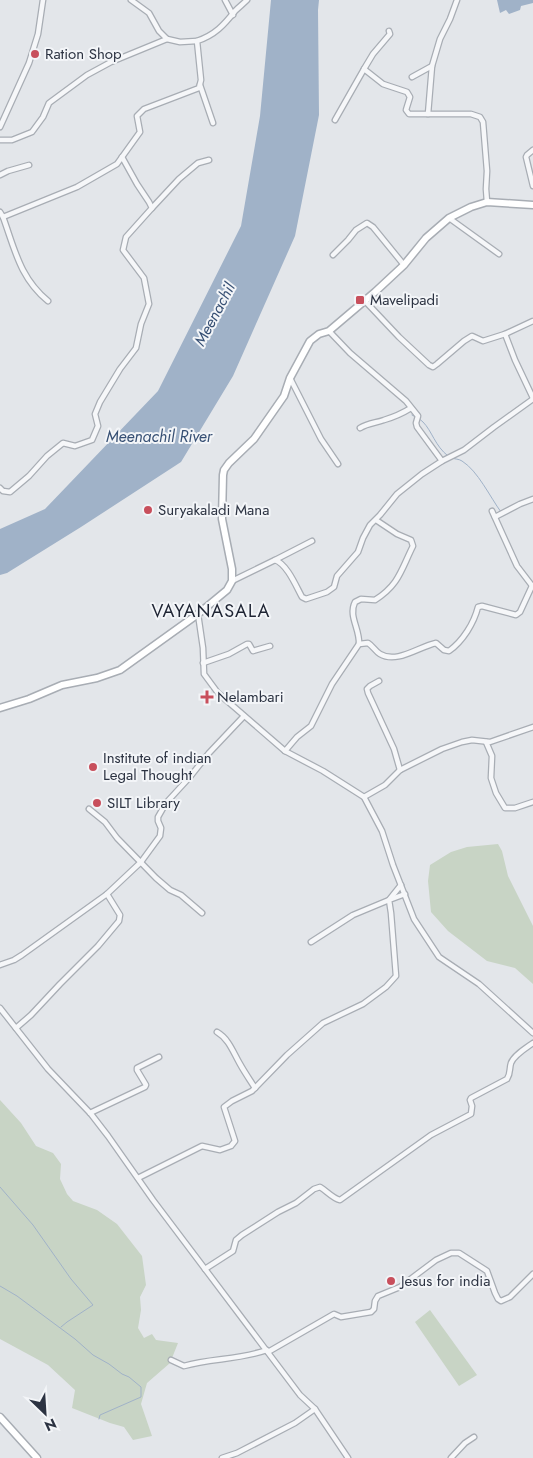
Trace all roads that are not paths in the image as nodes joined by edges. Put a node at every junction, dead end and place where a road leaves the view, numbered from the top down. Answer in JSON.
{"nodes":[{"id":1,"x":42,"y":0,"type":"edge"},
{"id":2,"x":131,"y":0,"type":"edge"},
{"id":3,"x":226,"y":0,"type":"edge"},
{"id":4,"x":247,"y":0,"type":"edge"},
{"id":5,"x":457,"y":0,"type":"edge"},
{"id":6,"x":233,"y":15,"type":"junction"},
{"id":7,"x":389,"y":31,"type":"dead end"},
{"id":8,"x":167,"y":39,"type":"junction"},
{"id":9,"x":197,"y":41,"type":"junction"},
{"id":10,"x":432,"y":66,"type":"junction"},
{"id":11,"x":364,"y":69,"type":"junction"},
{"id":12,"x":412,"y":77,"type":"dead end"},
{"id":13,"x":200,"y":86,"type":"junction"},
{"id":14,"x":428,"y":114,"type":"junction"},
{"id":15,"x":335,"y":120,"type":"dead end"},
{"id":16,"x":213,"y":123,"type":"dead end"},
{"id":17,"x":0,"y":127,"type":"edge"},
{"id":18,"x":0,"y":140,"type":"edge"},
{"id":19,"x":533,"y":150,"type":"edge"},
{"id":20,"x":122,"y":157,"type":"junction"},
{"id":21,"x":209,"y":160,"type":"dead end"},
{"id":22,"x":29,"y":165,"type":"dead end"},
{"id":23,"x":0,"y":175,"type":"edge"},
{"id":24,"x":533,"y":186,"type":"edge"},
{"id":25,"x":487,"y":202,"type":"junction"},
{"id":26,"x":533,"y":205,"type":"edge"},
{"id":27,"x":152,"y":208,"type":"junction"},
{"id":28,"x":0,"y":212,"type":"edge"},
{"id":29,"x":3,"y":217,"type":"junction"},
{"id":30,"x":449,"y":218,"type":"junction"},
{"id":31,"x":499,"y":254,"type":"dead end"},
{"id":32,"x":333,"y":256,"type":"dead end"},
{"id":33,"x":404,"y":265,"type":"junction"},
{"id":34,"x":365,"y":300,"type":"junction"},
{"id":35,"x":48,"y":301,"type":"dead end"},
{"id":36,"x":533,"y":321,"type":"edge"},
{"id":37,"x":329,"y":331,"type":"junction"},
{"id":38,"x":506,"y":334,"type":"junction"},
{"id":39,"x":290,"y":378,"type":"junction"},
{"id":40,"x":533,"y":399,"type":"edge"},
{"id":41,"x":411,"y":408,"type":"junction"},
{"id":42,"x":360,"y":428,"type":"dead end"},
{"id":43,"x":442,"y":461,"type":"junction"},
{"id":44,"x":338,"y":464,"type":"dead end"},
{"id":45,"x":0,"y":488,"type":"edge"},
{"id":46,"x":533,"y":499,"type":"edge"},
{"id":47,"x":492,"y":511,"type":"dead end"},
{"id":48,"x":495,"y":517,"type":"junction"},
{"id":49,"x":376,"y":520,"type":"junction"},
{"id":50,"x":312,"y":541,"type":"dead end"},
{"id":51,"x":276,"y":560,"type":"junction"},
{"id":52,"x":232,"y":581,"type":"junction"},
{"id":53,"x":533,"y":587,"type":"edge"},
{"id":54,"x":198,"y":614,"type":"junction"},
{"id":55,"x":359,"y":644,"type":"junction"},
{"id":56,"x":270,"y":646,"type":"dead end"},
{"id":57,"x":203,"y":663,"type":"junction"},
{"id":58,"x":379,"y":681,"type":"dead end"},
{"id":59,"x":0,"y":708,"type":"edge"},
{"id":60,"x":244,"y":716,"type":"junction"},
{"id":61,"x":533,"y":727,"type":"edge"},
{"id":62,"x":486,"y":742,"type":"junction"},
{"id":63,"x":285,"y":751,"type":"junction"},
{"id":64,"x":400,"y":770,"type":"junction"},
{"id":65,"x":364,"y":797,"type":"junction"},
{"id":66,"x":533,"y":802,"type":"edge"},
{"id":67,"x":89,"y":809,"type":"dead end"},
{"id":68,"x":141,"y":862,"type":"junction"},
{"id":69,"x":401,"y":885,"type":"junction"},
{"id":70,"x":107,"y":894,"type":"junction"},
{"id":71,"x":405,"y":894,"type":"junction"},
{"id":72,"x":389,"y":900,"type":"junction"},
{"id":73,"x":202,"y":912,"type":"dead end"},
{"id":74,"x":311,"y":942,"type":"dead end"},
{"id":75,"x":0,"y":965,"type":"edge"},
{"id":76,"x":0,"y":1008,"type":"edge"},
{"id":77,"x":16,"y":1028,"type":"junction"},
{"id":78,"x":217,"y":1032,"type":"dead end"},
{"id":79,"x":533,"y":1033,"type":"edge"},
{"id":80,"x":533,"y":1043,"type":"edge"},
{"id":81,"x":159,"y":1057,"type":"dead end"},
{"id":82,"x":255,"y":1088,"type":"junction"},
{"id":83,"x":90,"y":1113,"type":"junction"},
{"id":84,"x":138,"y":1178,"type":"junction"},
{"id":85,"x":205,"y":1269,"type":"junction"},
{"id":86,"x":533,"y":1274,"type":"edge"},
{"id":87,"x":267,"y":1351,"type":"junction"},
{"id":88,"x":172,"y":1360,"type":"dead end"},
{"id":89,"x":315,"y":1409,"type":"junction"},
{"id":90,"x":0,"y":1417,"type":"edge"},
{"id":91,"x":474,"y":1437,"type":"dead end"},
{"id":92,"x":37,"y":1458,"type":"edge"},
{"id":93,"x":222,"y":1458,"type":"edge"},
{"id":94,"x":348,"y":1458,"type":"edge"},
{"id":95,"x":451,"y":1458,"type":"edge"}],
"edges":[{"from":1,"to":17,"type":"street"},
{"from":2,"to":8,"type":"street"},
{"from":3,"to":6,"type":"street"},
{"from":4,"to":6,"type":"street"},
{"from":5,"to":10,"type":"street"},
{"from":6,"to":9,"type":"street"},
{"from":7,"to":11,"type":"street"},
{"from":8,"to":9,"type":"street"},
{"from":8,"to":18,"type":"street"},
{"from":9,"to":13,"type":"street"},
{"from":10,"to":12,"type":"street"},
{"from":10,"to":14,"type":"street"},
{"from":11,"to":14,"type":"street"},
{"from":11,"to":15,"type":"street"},
{"from":13,"to":16,"type":"street"},
{"from":13,"to":20,"type":"street"},
{"from":14,"to":25,"type":"street"},
{"from":19,"to":24,"type":"street"},
{"from":20,"to":27,"type":"street"},
{"from":20,"to":29,"type":"street"},
{"from":21,"to":27,"type":"street"},
{"from":22,"to":23,"type":"street"},
{"from":25,"to":26,"type":"main road"},
{"from":25,"to":30,"type":"main road"},
{"from":27,"to":45,"type":"street"},
{"from":28,"to":29,"type":"street"},
{"from":29,"to":35,"type":"street"},
{"from":30,"to":31,"type":"street"},
{"from":30,"to":33,"type":"main road"},
{"from":32,"to":33,"type":"street"},
{"from":33,"to":34,"type":"main road"},
{"from":34,"to":37,"type":"main road"},
{"from":34,"to":38,"type":"street"},
{"from":36,"to":38,"type":"street"},
{"from":37,"to":39,"type":"main road"},
{"from":37,"to":41,"type":"street"},
{"from":38,"to":40,"type":"street"},
{"from":39,"to":44,"type":"street"},
{"from":39,"to":52,"type":"main road"},
{"from":40,"to":43,"type":"street"},
{"from":41,"to":42,"type":"street"},
{"from":41,"to":43,"type":"street"},
{"from":43,"to":49,"type":"street"},
{"from":46,"to":48,"type":"street"},
{"from":47,"to":48,"type":"street"},
{"from":48,"to":53,"type":"street"},
{"from":49,"to":51,"type":"street"},
{"from":49,"to":55,"type":"street"},
{"from":50,"to":51,"type":"street"},
{"from":51,"to":52,"type":"street"},
{"from":52,"to":54,"type":"main road"},
{"from":53,"to":55,"type":"street"},
{"from":54,"to":57,"type":"street"},
{"from":54,"to":59,"type":"main road"},
{"from":55,"to":63,"type":"street"},
{"from":56,"to":57,"type":"street"},
{"from":57,"to":60,"type":"street"},
{"from":58,"to":64,"type":"street"},
{"from":60,"to":63,"type":"street"},
{"from":60,"to":68,"type":"street"},
{"from":61,"to":62,"type":"street"},
{"from":62,"to":64,"type":"street"},
{"from":62,"to":66,"type":"street"},
{"from":63,"to":65,"type":"street"},
{"from":64,"to":65,"type":"street"},
{"from":65,"to":69,"type":"street"},
{"from":67,"to":68,"type":"street"},
{"from":68,"to":70,"type":"street"},
{"from":68,"to":73,"type":"street"},
{"from":69,"to":71,"type":"street"},
{"from":69,"to":72,"type":"street"},
{"from":70,"to":75,"type":"street"},
{"from":70,"to":77,"type":"street"},
{"from":71,"to":72,"type":"street"},
{"from":71,"to":79,"type":"street"},
{"from":72,"to":74,"type":"street"},
{"from":72,"to":82,"type":"street"},
{"from":76,"to":77,"type":"street"},
{"from":77,"to":83,"type":"street"},
{"from":78,"to":82,"type":"street"},
{"from":80,"to":85,"type":"street"},
{"from":81,"to":83,"type":"street"},
{"from":82,"to":84,"type":"street"},
{"from":83,"to":84,"type":"street"},
{"from":84,"to":85,"type":"street"},
{"from":85,"to":87,"type":"street"},
{"from":86,"to":87,"type":"street"},
{"from":87,"to":88,"type":"street"},
{"from":87,"to":89,"type":"street"},
{"from":89,"to":93,"type":"street"},
{"from":89,"to":94,"type":"street"},
{"from":90,"to":92,"type":"main road"},
{"from":91,"to":95,"type":"street"}]}
